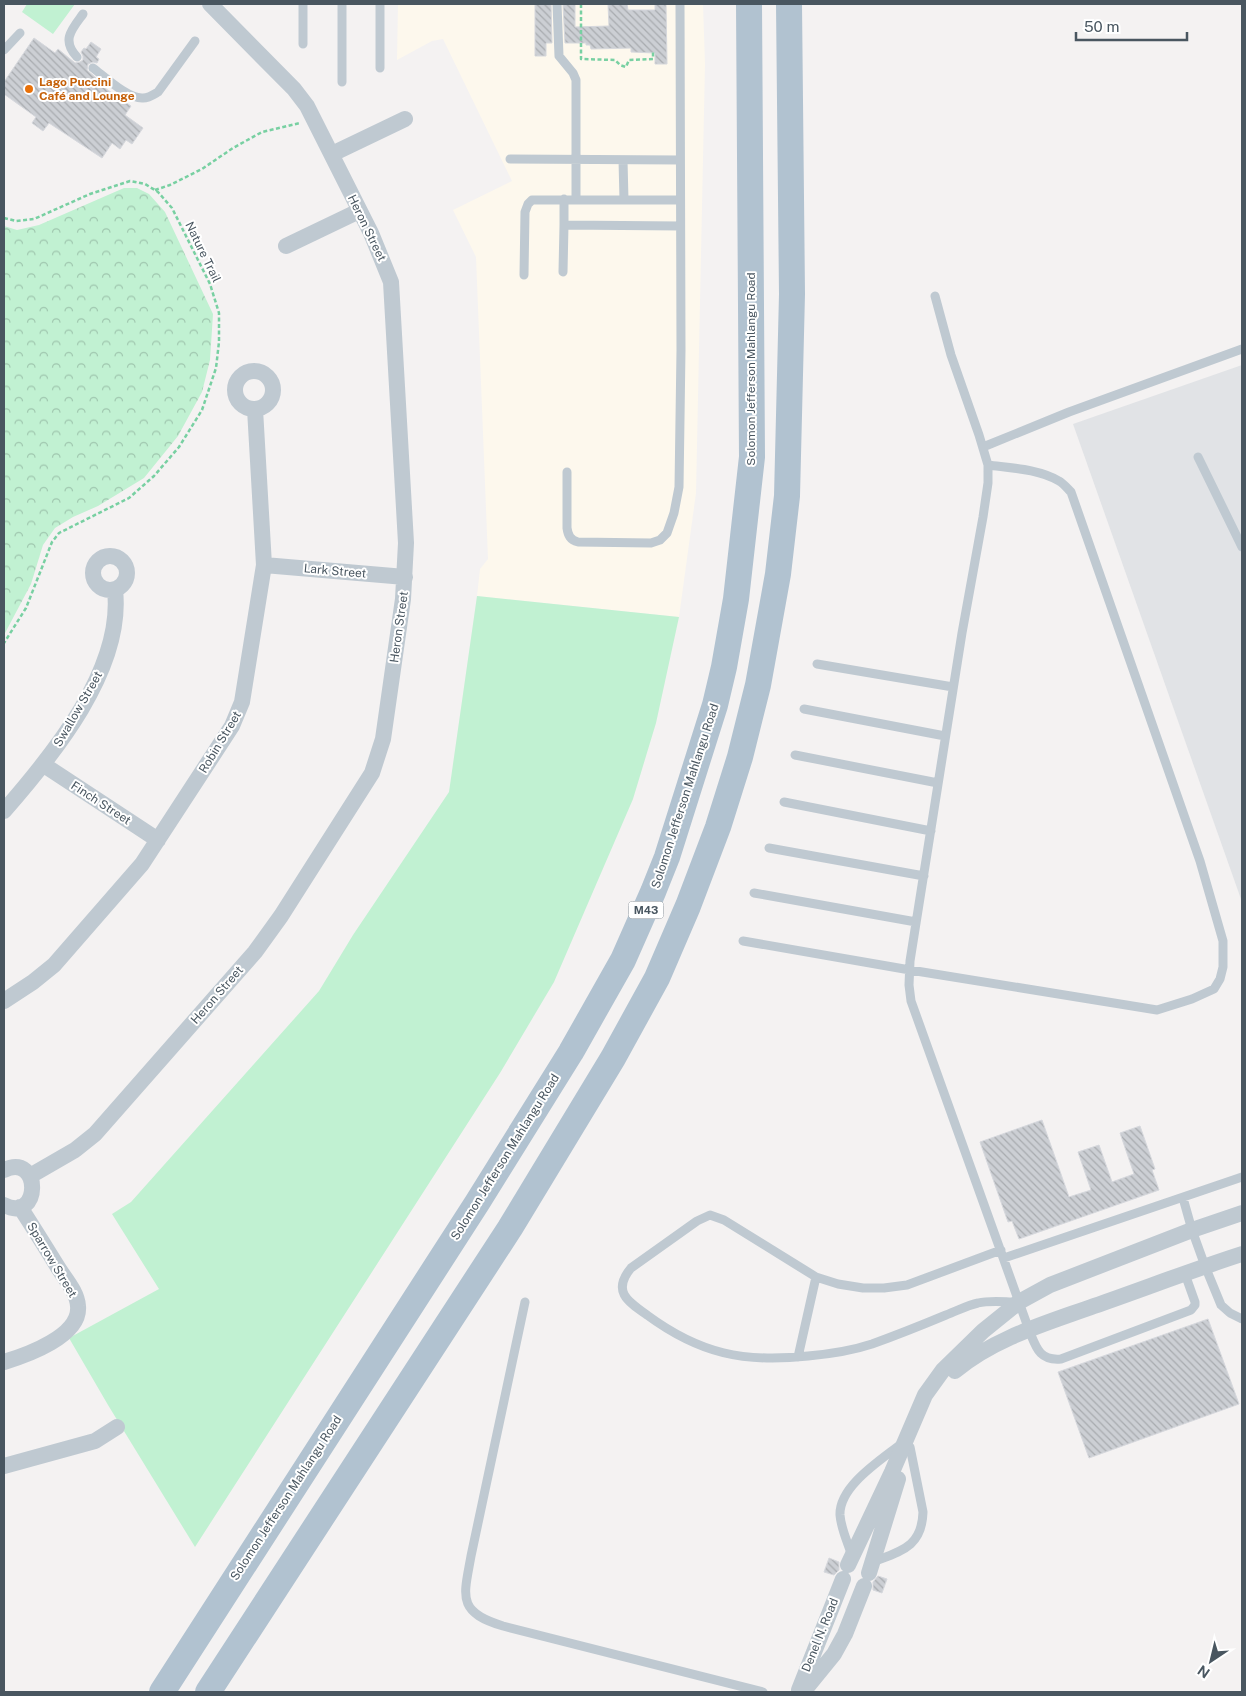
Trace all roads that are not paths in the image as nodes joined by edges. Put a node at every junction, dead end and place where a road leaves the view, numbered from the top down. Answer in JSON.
{"nodes":[{"id":1,"x":210,"y":4,"type":"edge"},
{"id":2,"x":303,"y":4,"type":"edge"},
{"id":3,"x":342,"y":4,"type":"edge"},
{"id":4,"x":380,"y":4,"type":"edge"},
{"id":5,"x":557,"y":4,"type":"edge"},
{"id":6,"x":680,"y":4,"type":"edge"},
{"id":7,"x":749,"y":4,"type":"edge"},
{"id":8,"x":790,"y":4,"type":"edge"},
{"id":9,"x":83,"y":14,"type":"dead end"},
{"id":10,"x":20,"y":33,"type":"dead end"},
{"id":11,"x":195,"y":41,"type":"dead end"},
{"id":12,"x":303,"y":44,"type":"dead end"},
{"id":13,"x":4,"y":50,"type":"edge"},
{"id":14,"x":77,"y":57,"type":"dead end"},
{"id":15,"x":93,"y":68,"type":"dead end"},
{"id":16,"x":380,"y":68,"type":"dead end"},
{"id":17,"x":342,"y":82,"type":"dead end"},
{"id":18,"x":405,"y":120,"type":"dead end"},
{"id":19,"x":332,"y":154,"type":"junction"},
{"id":20,"x":510,"y":159,"type":"dead end"},
{"id":21,"x":576,"y":159,"type":"junction"},
{"id":22,"x":623,"y":160,"type":"junction"},
{"id":23,"x":680,"y":160,"type":"junction"},
{"id":24,"x":576,"y":199,"type":"junction"},
{"id":25,"x":564,"y":200,"type":"junction"},
{"id":26,"x":624,"y":200,"type":"junction"},
{"id":27,"x":680,"y":200,"type":"junction"},
{"id":28,"x":359,"y":211,"type":"junction"},
{"id":29,"x":564,"y":225,"type":"junction"},
{"id":30,"x":680,"y":226,"type":"junction"},
{"id":31,"x":286,"y":246,"type":"dead end"},
{"id":32,"x":563,"y":272,"type":"dead end"},
{"id":33,"x":524,"y":275,"type":"dead end"},
{"id":34,"x":935,"y":296,"type":"dead end"},
{"id":35,"x":1242,"y":349,"type":"edge"},
{"id":36,"x":255,"y":409,"type":"dead end"},
{"id":37,"x":982,"y":447,"type":"junction"},
{"id":38,"x":1198,"y":457,"type":"dead end"},
{"id":39,"x":988,"y":465,"type":"junction"},
{"id":40,"x":567,"y":472,"type":"dead end"},
{"id":41,"x":1242,"y":547,"type":"edge"},
{"id":42,"x":264,"y":564,"type":"junction"},
{"id":43,"x":405,"y":577,"type":"junction"},
{"id":44,"x":115,"y":590,"type":"dead end"},
{"id":45,"x":818,"y":664,"type":"dead end"},
{"id":46,"x":953,"y":687,"type":"junction"},
{"id":47,"x":804,"y":710,"type":"dead end"},
{"id":48,"x":946,"y":736,"type":"junction"},
{"id":49,"x":794,"y":756,"type":"dead end"},
{"id":50,"x":44,"y":765,"type":"junction"},
{"id":51,"x":938,"y":783,"type":"junction"},
{"id":52,"x":784,"y":802,"type":"dead end"},
{"id":53,"x":4,"y":811,"type":"edge"},
{"id":54,"x":930,"y":831,"type":"junction"},
{"id":55,"x":158,"y":840,"type":"junction"},
{"id":56,"x":769,"y":848,"type":"dead end"},
{"id":57,"x":924,"y":876,"type":"junction"},
{"id":58,"x":754,"y":893,"type":"dead end"},
{"id":59,"x":916,"y":922,"type":"junction"},
{"id":60,"x":743,"y":941,"type":"dead end"},
{"id":61,"x":910,"y":970,"type":"junction"},
{"id":62,"x":4,"y":1001,"type":"edge"},
{"id":63,"x":4,"y":1170,"type":"edge"},
{"id":64,"x":30,"y":1176,"type":"junction"},
{"id":65,"x":1242,"y":1177,"type":"edge"},
{"id":66,"x":1183,"y":1198,"type":"junction"},
{"id":67,"x":4,"y":1205,"type":"edge"},
{"id":68,"x":20,"y":1207,"type":"junction"},
{"id":69,"x":1242,"y":1213,"type":"edge"},
{"id":70,"x":1192,"y":1230,"type":"junction"},
{"id":71,"x":1003,"y":1254,"type":"junction"},
{"id":72,"x":1242,"y":1254,"type":"edge"},
{"id":73,"x":1204,"y":1266,"type":"junction"},
{"id":74,"x":1185,"y":1274,"type":"junction"},
{"id":75,"x":816,"y":1277,"type":"junction"},
{"id":76,"x":525,"y":1302,"type":"dead end"},
{"id":77,"x":1019,"y":1302,"type":"junction"},
{"id":78,"x":1242,"y":1318,"type":"edge"},
{"id":79,"x":1029,"y":1330,"type":"junction"},
{"id":80,"x":798,"y":1357,"type":"junction"},
{"id":81,"x":4,"y":1362,"type":"edge"},
{"id":82,"x":117,"y":1427,"type":"dead end"},
{"id":83,"x":907,"y":1444,"type":"junction"},
{"id":84,"x":4,"y":1466,"type":"edge"},
{"id":85,"x":848,"y":1567,"type":"junction"},
{"id":86,"x":869,"y":1574,"type":"junction"},
{"id":87,"x":162,"y":1692,"type":"edge"},
{"id":88,"x":208,"y":1692,"type":"edge"},
{"id":89,"x":763,"y":1692,"type":"edge"},
{"id":90,"x":798,"y":1692,"type":"edge"},
{"id":91,"x":803,"y":1692,"type":"edge"}],
"edges":[{"from":1,"to":19,"type":"street","name":"Heron Street"},
{"from":2,"to":12,"type":"lane"},
{"from":3,"to":17,"type":"lane"},
{"from":4,"to":16,"type":"lane"},
{"from":5,"to":21,"type":"lane"},
{"from":6,"to":23,"type":"lane"},
{"from":7,"to":87,"type":"main road","name":"Solomon Jefferson Mahlangu Road","number":"M43"},
{"from":8,"to":88,"type":"main road","number":"M43"},
{"from":9,"to":14,"type":"lane"},
{"from":10,"to":13,"type":"lane"},
{"from":11,"to":15,"type":"lane"},
{"from":18,"to":19,"type":"street"},
{"from":19,"to":28,"type":"street","name":"Heron Street"},
{"from":20,"to":21,"type":"lane"},
{"from":21,"to":22,"type":"lane"},
{"from":21,"to":24,"type":"lane"},
{"from":22,"to":23,"type":"lane"},
{"from":22,"to":26,"type":"lane"},
{"from":23,"to":27,"type":"lane"},
{"from":24,"to":25,"type":"lane"},
{"from":24,"to":26,"type":"lane"},
{"from":25,"to":29,"type":"lane"},
{"from":25,"to":33,"type":"lane"},
{"from":26,"to":27,"type":"lane"},
{"from":27,"to":30,"type":"lane"},
{"from":28,"to":31,"type":"street"},
{"from":28,"to":43,"type":"street","name":"Heron Street"},
{"from":29,"to":30,"type":"lane"},
{"from":29,"to":32,"type":"lane"},
{"from":30,"to":40,"type":"lane"},
{"from":34,"to":37,"type":"lane"},
{"from":35,"to":37,"type":"lane"},
{"from":36,"to":42,"type":"street","name":"Robin Street"},
{"from":37,"to":39,"type":"lane"},
{"from":38,"to":41,"type":"lane"},
{"from":39,"to":46,"type":"lane"},
{"from":39,"to":61,"type":"lane"},
{"from":42,"to":43,"type":"street","name":"Lark Street"},
{"from":42,"to":55,"type":"street","name":"Robin Street"},
{"from":43,"to":64,"type":"street","name":"Heron Street"},
{"from":44,"to":50,"type":"street","name":"Swallow Street"},
{"from":45,"to":46,"type":"lane"},
{"from":46,"to":48,"type":"lane"},
{"from":47,"to":48,"type":"lane"},
{"from":48,"to":51,"type":"lane"},
{"from":49,"to":51,"type":"lane"},
{"from":50,"to":53,"type":"street","name":"Swallow Street"},
{"from":50,"to":55,"type":"street","name":"Finch Street"},
{"from":51,"to":54,"type":"lane"},
{"from":52,"to":54,"type":"lane"},
{"from":54,"to":57,"type":"lane"},
{"from":55,"to":62,"type":"street","name":"Robin Street"},
{"from":56,"to":57,"type":"lane"},
{"from":57,"to":59,"type":"lane"},
{"from":58,"to":59,"type":"lane"},
{"from":59,"to":61,"type":"lane"},
{"from":60,"to":61,"type":"lane"},
{"from":61,"to":71,"type":"lane"},
{"from":63,"to":64,"type":"street"},
{"from":64,"to":68,"type":"street"},
{"from":65,"to":66,"type":"lane"},
{"from":66,"to":70,"type":"lane"},
{"from":66,"to":71,"type":"lane"},
{"from":67,"to":68,"type":"street"},
{"from":68,"to":81,"type":"street","name":"Sparrow Street"},
{"from":69,"to":70,"type":"street"},
{"from":70,"to":73,"type":"lane"},
{"from":70,"to":77,"type":"street"},
{"from":71,"to":75,"type":"lane"},
{"from":71,"to":77,"type":"lane"},
{"from":72,"to":73,"type":"street"},
{"from":73,"to":74,"type":"street"},
{"from":73,"to":78,"type":"lane"},
{"from":74,"to":79,"type":"street"},
{"from":74,"to":79,"type":"lane"},
{"from":75,"to":80,"type":"lane"},
{"from":75,"to":80,"type":"lane"},
{"from":76,"to":89,"type":"lane"},
{"from":77,"to":79,"type":"lane"},
{"from":77,"to":80,"type":"lane"},
{"from":77,"to":83,"type":"street"},
{"from":79,"to":83,"type":"street"},
{"from":82,"to":84,"type":"street"},
{"from":83,"to":85,"type":"street","name":"Denel N. Road"},
{"from":83,"to":85,"type":"lane"},
{"from":83,"to":86,"type":"street","name":"Denel N. Road"},
{"from":83,"to":86,"type":"lane"},
{"from":85,"to":90,"type":"street","name":"Denel N. Road"},
{"from":86,"to":91,"type":"street","name":"Denel N. Road"}]}
